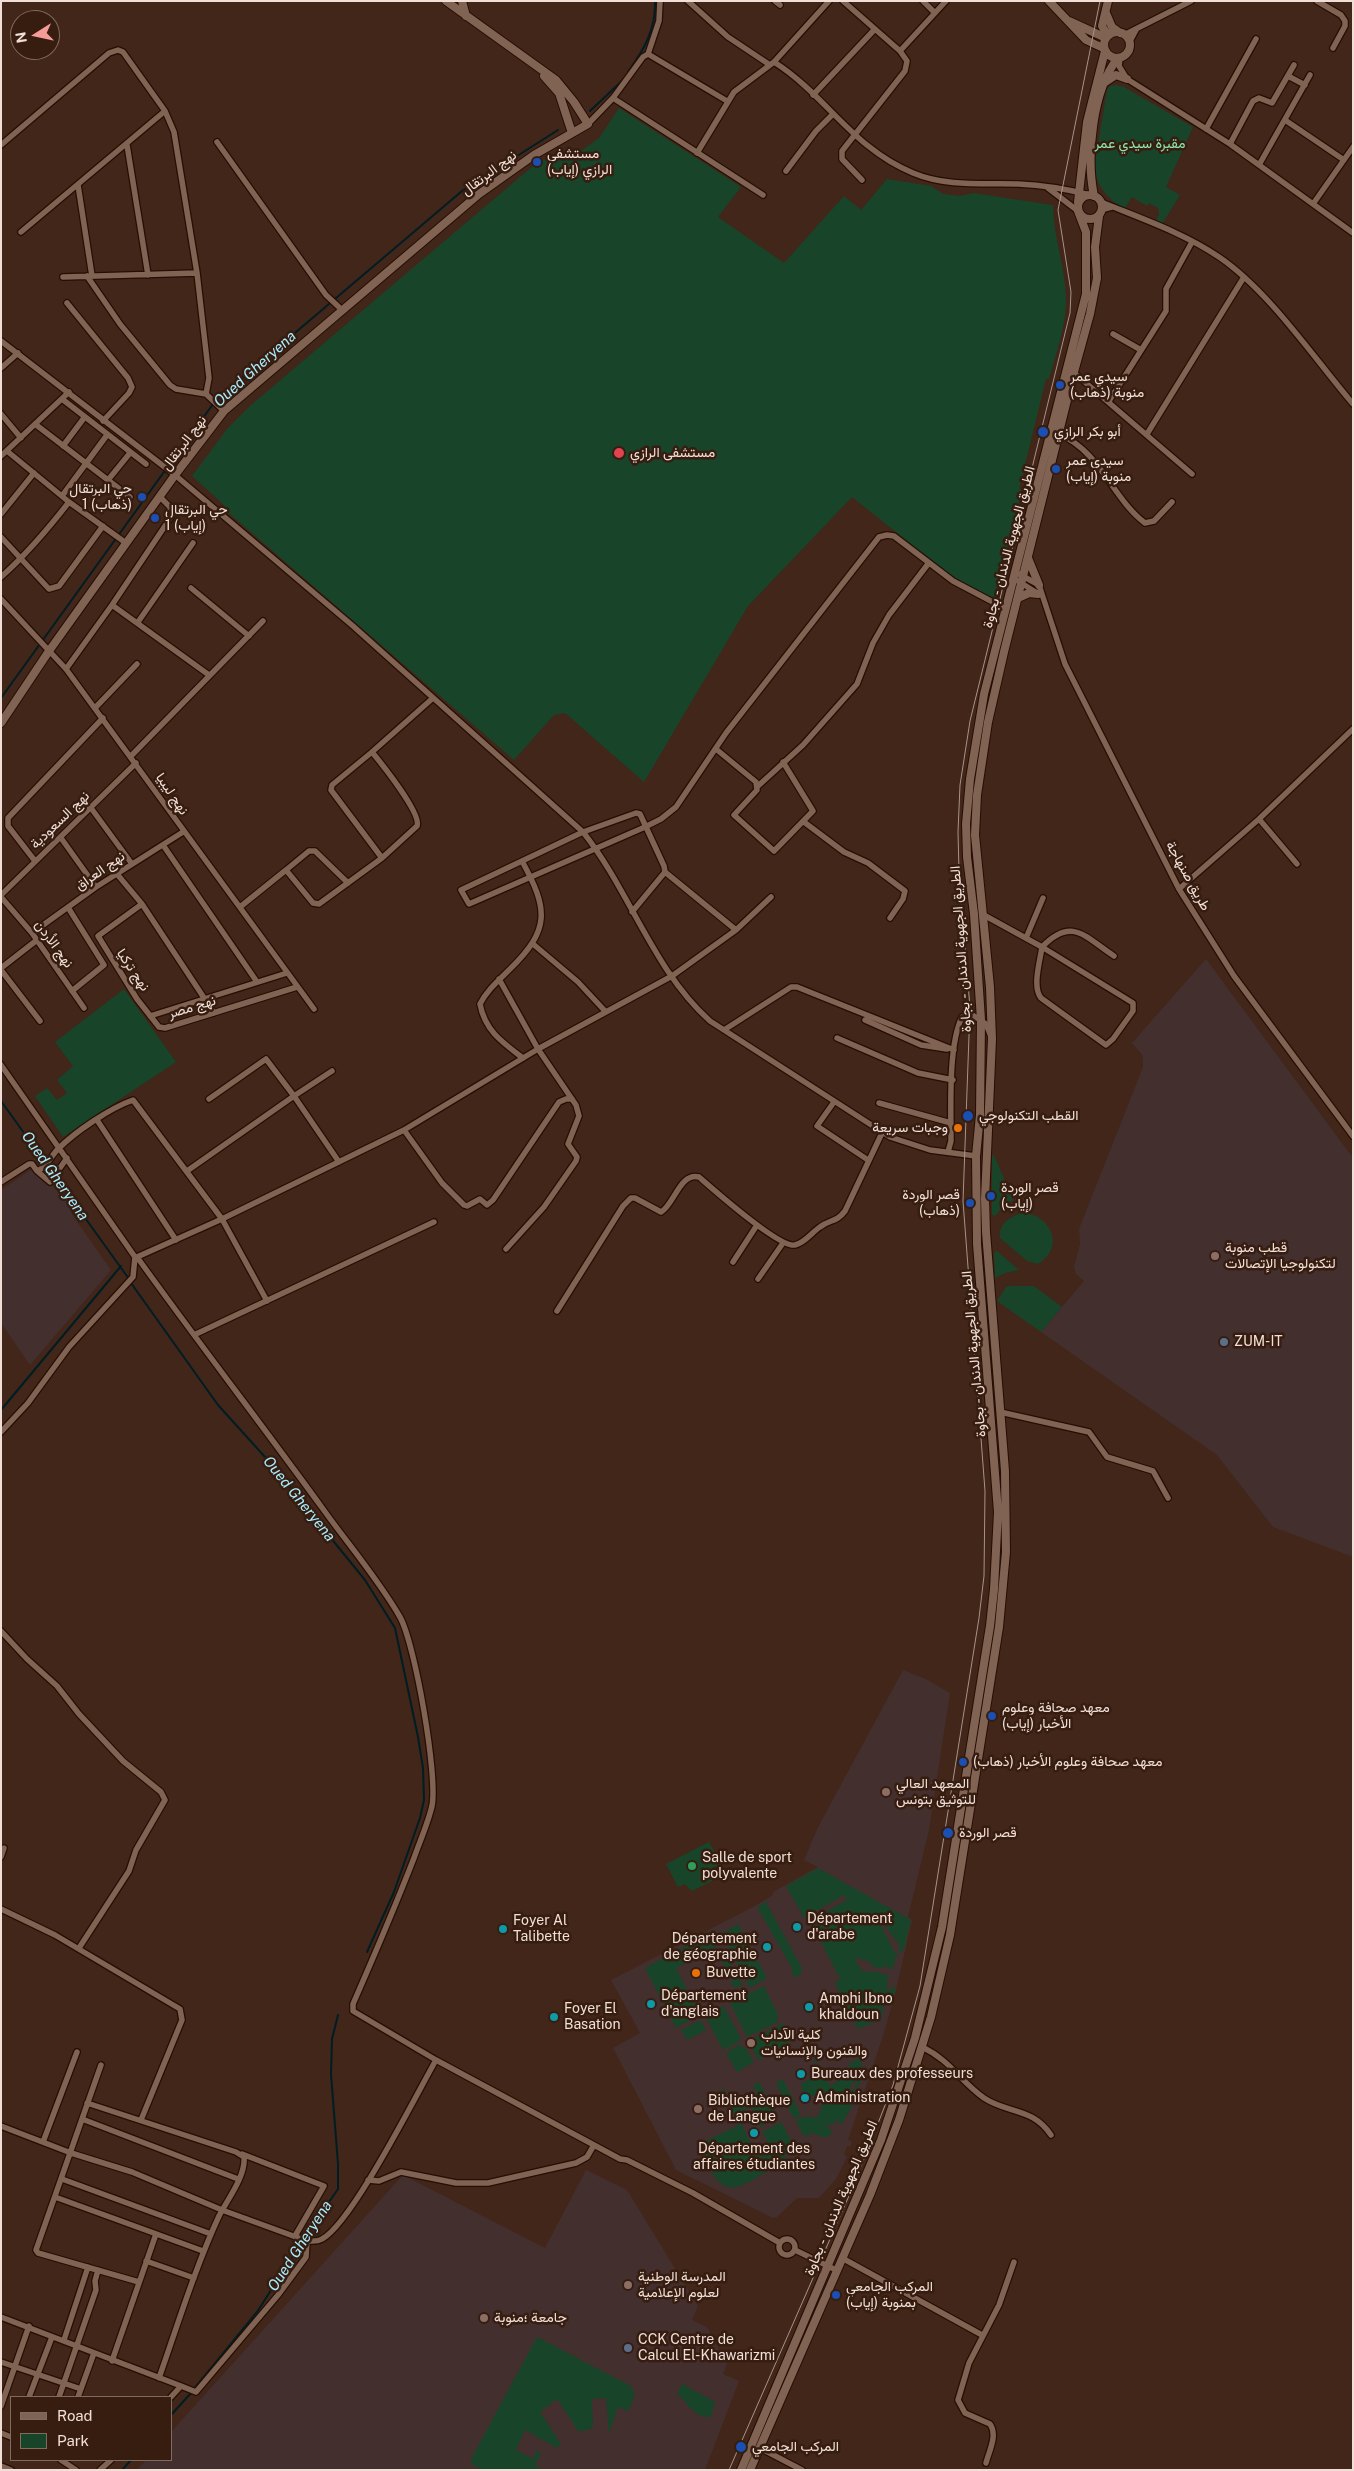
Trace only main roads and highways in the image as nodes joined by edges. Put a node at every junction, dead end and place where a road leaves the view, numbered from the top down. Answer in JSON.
{"nodes":[{"id":1,"x":462,"y":1,"type":"edge"},
{"id":2,"x":1049,"y":1,"type":"edge"},
{"id":3,"x":451,"y":3,"type":"edge"},
{"id":4,"x":1107,"y":5,"type":"edge"},
{"id":5,"x":466,"y":16,"type":"junction"},
{"id":6,"x":1064,"y":18,"type":"junction"},
{"id":7,"x":1102,"y":26,"type":"junction"},
{"id":8,"x":1091,"y":30,"type":"junction"},
{"id":9,"x":1122,"y":34,"type":"junction"},
{"id":10,"x":1107,"y":37,"type":"junction"},
{"id":11,"x":1104,"y":50,"type":"junction"},
{"id":12,"x":1119,"y":58,"type":"junction"},
{"id":13,"x":526,"y":59,"type":"junction"},
{"id":14,"x":1127,"y":79,"type":"road end"},
{"id":15,"x":1104,"y":83,"type":"junction"},
{"id":16,"x":572,"y":133,"type":"junction"},
{"id":17,"x":1092,"y":195,"type":"junction"},
{"id":18,"x":1078,"y":206,"type":"junction"},
{"id":19,"x":1100,"y":214,"type":"junction"},
{"id":20,"x":1070,"y":370,"type":"junction"},
{"id":21,"x":1028,"y":558,"type":"junction"},
{"id":22,"x":1039,"y":585,"type":"road end"},
{"id":23,"x":1038,"y":594,"type":"road end"},
{"id":24,"x":1018,"y":598,"type":"junction"},
{"id":25,"x":2,"y":721,"type":"edge"},
{"id":26,"x":976,"y":1156,"type":"junction"},
{"id":27,"x":986,"y":1157,"type":"junction"},
{"id":28,"x":978,"y":1698,"type":"junction"},
{"id":29,"x":988,"y":1701,"type":"junction"},
{"id":30,"x":788,"y":2356,"type":"junction"},
{"id":31,"x":797,"y":2360,"type":"junction"},
{"id":32,"x":741,"y":2470,"type":"edge"},
{"id":33,"x":750,"y":2470,"type":"edge"}],
"edges":[{"from":1,"to":5,"type":"main road"},
{"from":2,"to":6,"type":"main road"},
{"from":3,"to":5,"type":"main road"},
{"from":4,"to":7,"type":"main road"},
{"from":4,"to":9,"type":"main road"},
{"from":5,"to":13,"type":"main road"},
{"from":6,"to":8,"type":"main road"},
{"from":6,"to":11,"type":"main road"},
{"from":7,"to":8,"type":"main road"},
{"from":7,"to":10,"type":"main road"},
{"from":8,"to":10,"type":"main road"},
{"from":9,"to":10,"type":"main road"},
{"from":9,"to":12,"type":"main road"},
{"from":10,"to":11,"type":"main road"},
{"from":11,"to":12,"type":"main road"},
{"from":11,"to":18,"type":"main road"},
{"from":12,"to":15,"type":"main road"},
{"from":13,"to":16,"type":"main road"},
{"from":13,"to":16,"type":"main road","name":"نهج البرتقال"},
{"from":14,"to":15,"type":"main road"},
{"from":15,"to":17,"type":"main road"},
{"from":16,"to":25,"type":"main road","name":"نهج البرتقال"},
{"from":17,"to":18,"type":"main road"},
{"from":17,"to":19,"type":"main road"},
{"from":18,"to":19,"type":"main road"},
{"from":18,"to":20,"type":"main road","name":"الطريق الجهوية الدندان - بجاوة"},
{"from":19,"to":20,"type":"main road","name":"الطريق الجهوية الدندان - بجاوة"},
{"from":20,"to":21,"type":"main road","name":"الطريق الجهوية الدندان - بجاوة"},
{"from":20,"to":26,"type":"main road","name":"الطريق الجهوية الدندان - بجاوة"},
{"from":21,"to":22,"type":"main road"},
{"from":21,"to":24,"type":"main road","name":"الطريق الجهوية الدندان - بجاوة"},
{"from":23,"to":24,"type":"main road"},
{"from":24,"to":27,"type":"main road","name":"الطريق الجهوية الدندان - بجاوة"},
{"from":26,"to":27,"type":"main road"},
{"from":26,"to":28,"type":"main road","name":"الطريق الجهوية الدندان - بجاوة"},
{"from":27,"to":29,"type":"main road","name":"الطريق الجهوية الدندان - بجاوة"},
{"from":28,"to":29,"type":"main road"},
{"from":28,"to":30,"type":"main road","name":"الطريق الجهوية الدندان - بجاوة"},
{"from":29,"to":31,"type":"main road","name":"الطريق الجهوية الدندان - بجاوة"},
{"from":30,"to":31,"type":"main road"},
{"from":30,"to":32,"type":"main road","name":"الطريق الجهوية الدندان - بجاوة"},
{"from":31,"to":33,"type":"main road","name":"الطريق الجهوية الدندان - بجاوة"}]}
